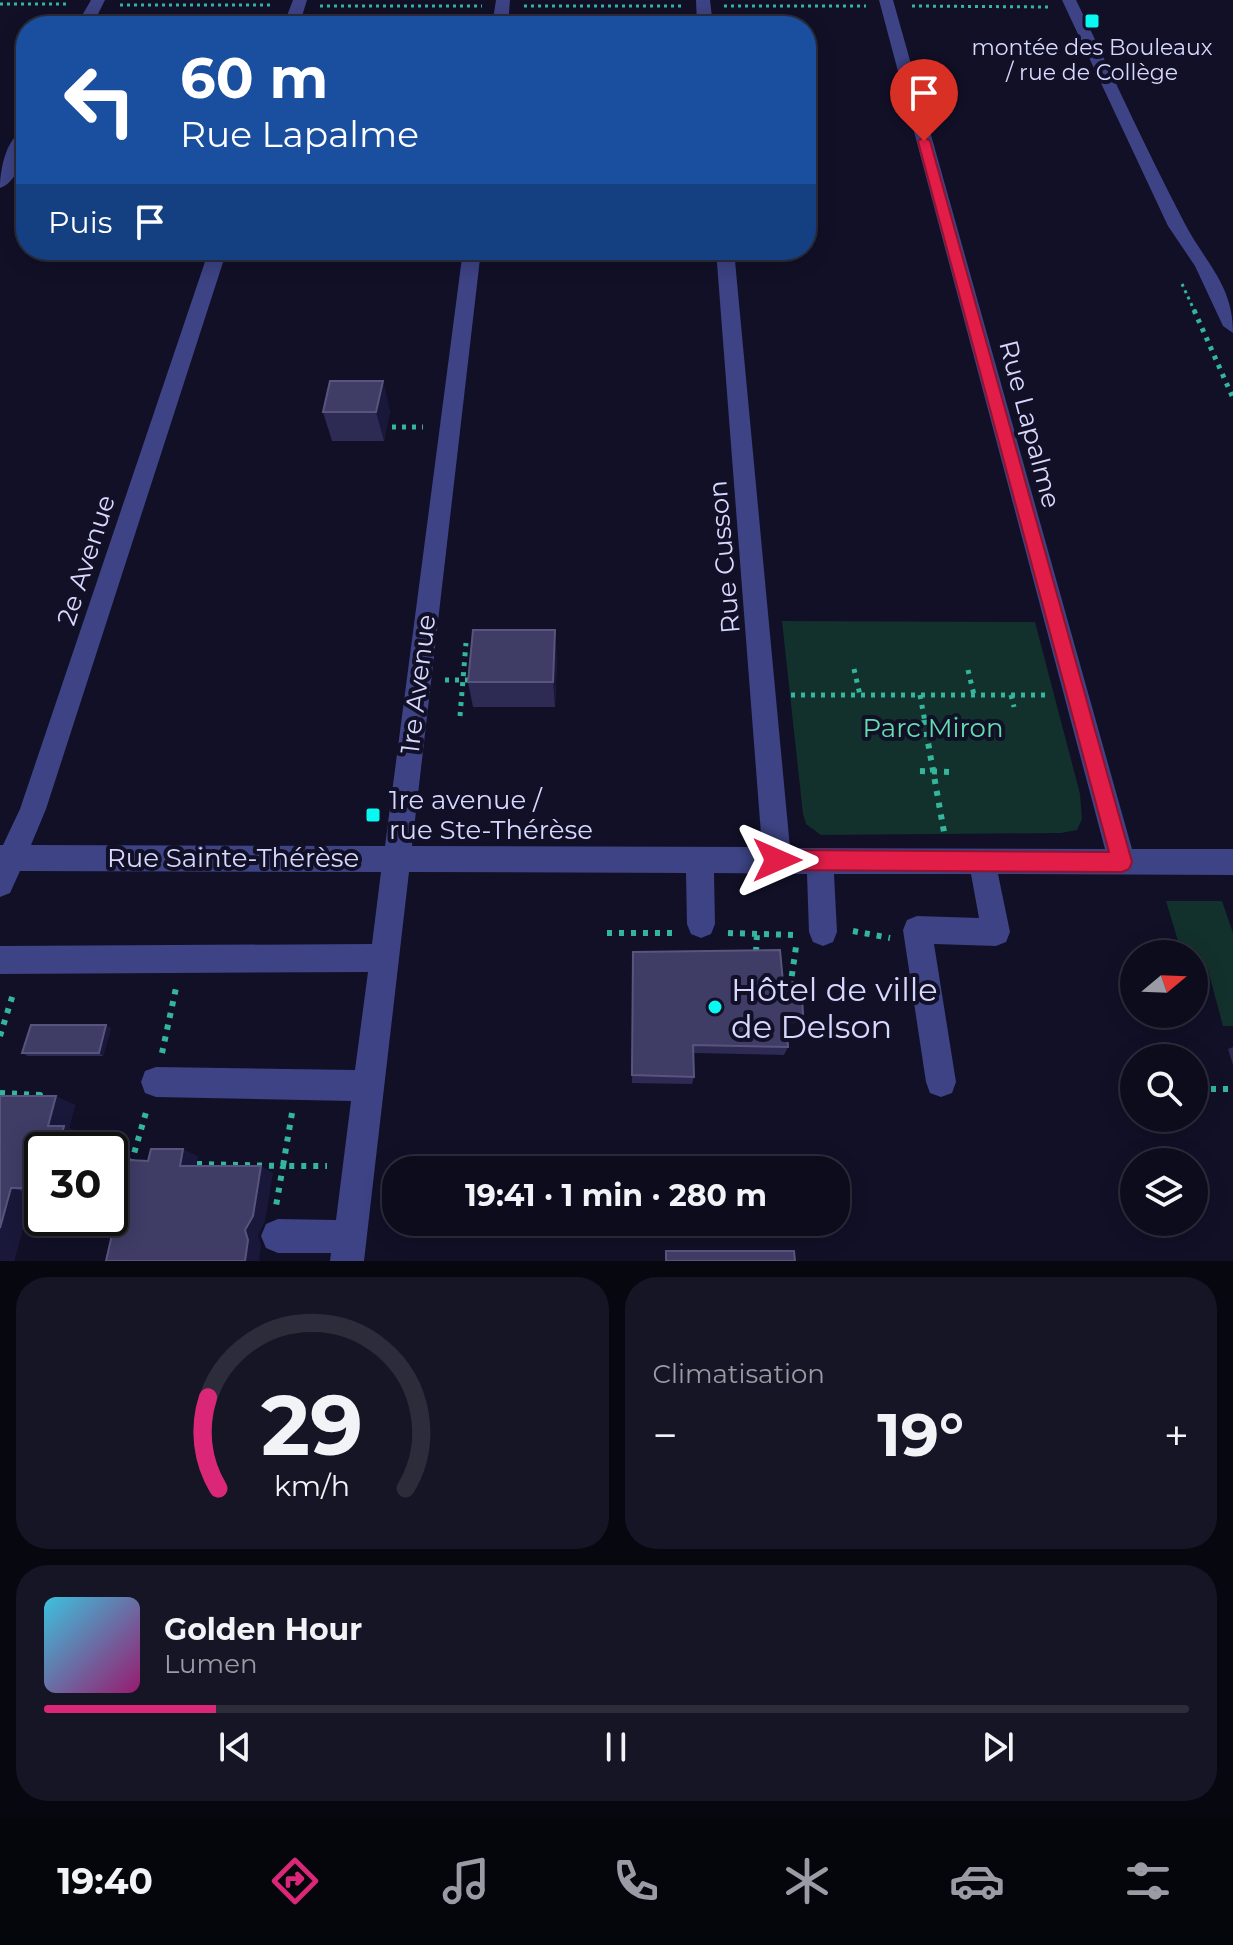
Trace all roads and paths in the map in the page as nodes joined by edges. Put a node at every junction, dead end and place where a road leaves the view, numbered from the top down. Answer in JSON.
{"nodes":[{"id":1,"x":104,"y":2,"type":"edge"},
{"id":2,"x":875,"y":3,"type":"edge"},
{"id":3,"x":0,"y":4,"type":"edge"},
{"id":4,"x":77,"y":4,"type":"dead end"},
{"id":5,"x":1062,"y":4,"type":"edge"},
{"id":6,"x":274,"y":5,"type":"dead end"},
{"id":7,"x":319,"y":6,"type":"dead end"},
{"id":8,"x":484,"y":6,"type":"dead end"},
{"id":9,"x":522,"y":6,"type":"dead end"},
{"id":10,"x":684,"y":6,"type":"dead end"},
{"id":11,"x":724,"y":6,"type":"dead end"},
{"id":12,"x":911,"y":6,"type":"dead end"},
{"id":13,"x":16,"y":153,"type":"edge"},
{"id":14,"x":0,"y":183,"type":"edge"},
{"id":15,"x":215,"y":260,"type":"edge"},
{"id":16,"x":471,"y":260,"type":"edge"},
{"id":17,"x":726,"y":260,"type":"edge"},
{"id":18,"x":1233,"y":326,"type":"edge"},
{"id":19,"x":466,"y":643,"type":"dead end"},
{"id":20,"x":854,"y":669,"type":"dead end"},
{"id":21,"x":968,"y":670,"type":"dead end"},
{"id":22,"x":790,"y":695,"type":"dead end"},
{"id":23,"x":860,"y":695,"type":"junction"},
{"id":24,"x":920,"y":695,"type":"junction"},
{"id":25,"x":974,"y":695,"type":"junction"},
{"id":26,"x":1011,"y":695,"type":"junction"},
{"id":27,"x":1053,"y":695,"type":"dead end"},
{"id":28,"x":1014,"y":707,"type":"dead end"},
{"id":29,"x":460,"y":716,"type":"dead end"},
{"id":30,"x":920,"y":771,"type":"dead end"},
{"id":31,"x":933,"y":771,"type":"junction"},
{"id":32,"x":952,"y":772,"type":"dead end"},
{"id":33,"x":944,"y":834,"type":"dead end"},
{"id":34,"x":6,"y":858,"type":"edge"},
{"id":35,"x":396,"y":859,"type":"junction"},
{"id":36,"x":700,"y":860,"type":"junction"},
{"id":37,"x":777,"y":860,"type":"junction"},
{"id":38,"x":820,"y":860,"type":"junction"},
{"id":39,"x":982,"y":861,"type":"junction"},
{"id":40,"x":1122,"y":862,"type":"junction"},
{"id":41,"x":1233,"y":862,"type":"edge"},
{"id":42,"x":0,"y":884,"type":"edge"},
{"id":43,"x":701,"y":924,"type":"dead end"},
{"id":44,"x":823,"y":932,"type":"dead end"},
{"id":45,"x":757,"y":933,"type":"dead end"},
{"id":46,"x":786,"y":934,"type":"dead end"},
{"id":47,"x":745,"y":951,"type":"edge"},
{"id":48,"x":384,"y":958,"type":"junction"},
{"id":49,"x":183,"y":960,"type":"junction"},
{"id":50,"x":8,"y":972,"type":"edge"},
{"id":51,"x":790,"y":991,"type":"edge"},
{"id":52,"x":0,"y":1036,"type":"edge"},
{"id":53,"x":156,"y":1082,"type":"junction"},
{"id":54,"x":941,"y":1082,"type":"dead end"},
{"id":55,"x":297,"y":1084,"type":"junction"},
{"id":56,"x":369,"y":1086,"type":"junction"},
{"id":57,"x":1208,"y":1089,"type":"edge"},
{"id":58,"x":1230,"y":1089,"type":"dead end"},
{"id":59,"x":0,"y":1093,"type":"edge"},
{"id":60,"x":36,"y":1105,"type":"edge"},
{"id":61,"x":197,"y":1164,"type":"edge"},
{"id":62,"x":283,"y":1166,"type":"junction"},
{"id":63,"x":358,"y":1166,"type":"junction"},
{"id":64,"x":130,"y":1169,"type":"edge"},
{"id":65,"x":276,"y":1229,"type":"joint"},
{"id":66,"x":348,"y":1249,"type":"edge"}],
"edges":[{"from":1,"to":6,"type":"path"},
{"from":2,"to":11,"type":"path"},
{"from":2,"to":40,"type":"street","name":"Rue Lapalme"},
{"from":3,"to":4,"type":"path"},
{"from":5,"to":12,"type":"path"},
{"from":5,"to":18,"type":"street"},
{"from":7,"to":8,"type":"path"},
{"from":9,"to":10,"type":"path"},
{"from":13,"to":14,"type":"street"},
{"from":15,"to":34,"type":"street","name":"2e Avenue"},
{"from":16,"to":35,"type":"street","name":"1re Avenue"},
{"from":17,"to":37,"type":"street","name":"Rue Cusson"},
{"from":19,"to":29,"type":"path"},
{"from":20,"to":23,"type":"path"},
{"from":21,"to":25,"type":"path"},
{"from":22,"to":23,"type":"path"},
{"from":23,"to":24,"type":"path"},
{"from":24,"to":25,"type":"path"},
{"from":24,"to":31,"type":"path"},
{"from":25,"to":26,"type":"path"},
{"from":26,"to":27,"type":"path"},
{"from":26,"to":28,"type":"path"},
{"from":30,"to":31,"type":"path"},
{"from":31,"to":32,"type":"path"},
{"from":31,"to":33,"type":"path"},
{"from":34,"to":35,"type":"street","name":"Rue Sainte-Thérèse"},
{"from":34,"to":42,"type":"street","name":"2e Avenue"},
{"from":35,"to":36,"type":"street","name":"Rue Sainte-Thérèse"},
{"from":35,"to":48,"type":"street","name":"1re Avenue"},
{"from":36,"to":37,"type":"street","name":"Rue Sainte-Thérèse"},
{"from":36,"to":43,"type":"street"},
{"from":37,"to":38,"type":"street","name":"Rue Sainte-Thérèse"},
{"from":38,"to":39,"type":"street","name":"Rue Sainte-Thérèse"},
{"from":38,"to":44,"type":"street"},
{"from":39,"to":40,"type":"street","name":"Rue Sainte-Thérèse"},
{"from":39,"to":54,"type":"street"},
{"from":40,"to":41,"type":"street","name":"Rue Sainte-Thérèse"},
{"from":45,"to":47,"type":"path"},
{"from":46,"to":51,"type":"path"},
{"from":48,"to":49,"type":"street"},
{"from":48,"to":56,"type":"street","name":"1re Avenue"},
{"from":49,"to":50,"type":"street"},
{"from":49,"to":53,"type":"path"},
{"from":50,"to":52,"type":"path"},
{"from":53,"to":55,"type":"street"},
{"from":53,"to":64,"type":"path"},
{"from":55,"to":56,"type":"street"},
{"from":55,"to":62,"type":"path"},
{"from":56,"to":63,"type":"street","name":"1re Avenue"},
{"from":57,"to":58,"type":"path"},
{"from":59,"to":60,"type":"path"},
{"from":61,"to":62,"type":"path"},
{"from":62,"to":63,"type":"path"},
{"from":62,"to":65,"type":"path"},
{"from":63,"to":66,"type":"street","name":"1re Avenue"},
{"from":65,"to":66,"type":"street"}]}
